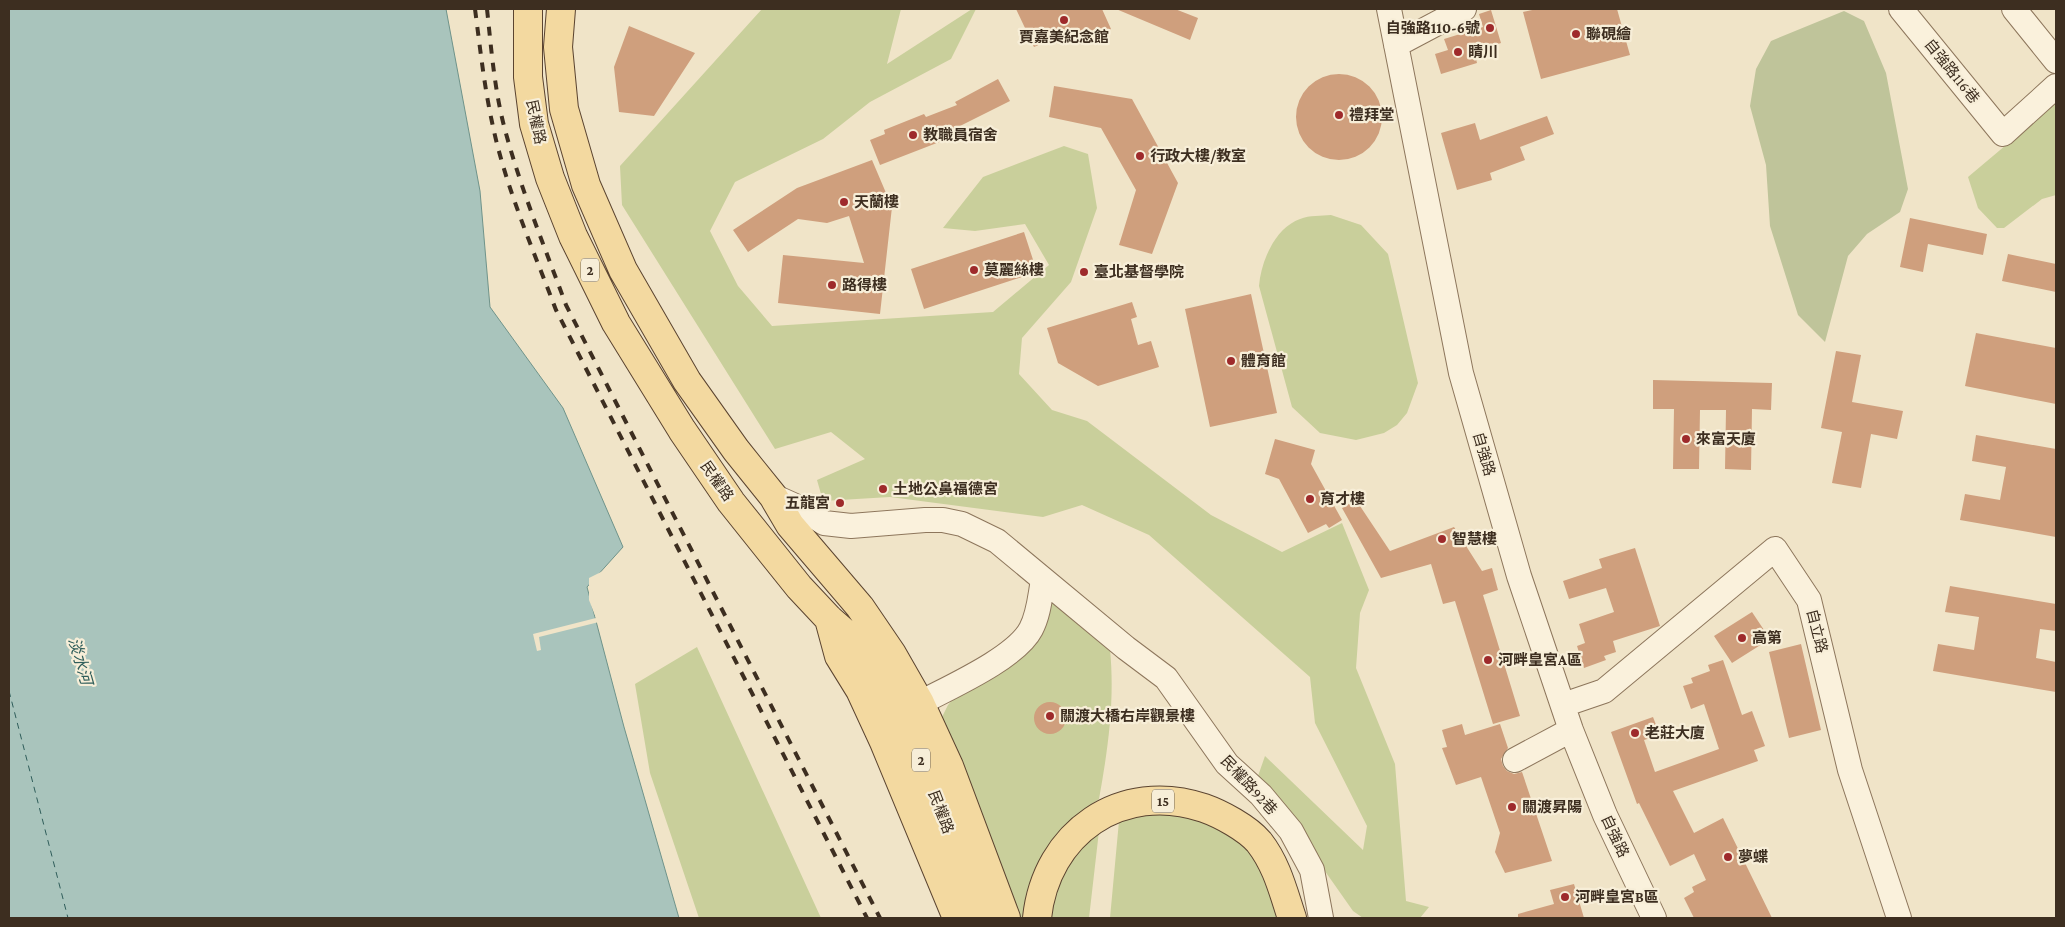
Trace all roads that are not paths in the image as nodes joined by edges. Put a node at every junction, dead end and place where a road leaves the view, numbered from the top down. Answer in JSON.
{"nodes":[{"id":1,"x":528,"y":9,"type":"edge"},
{"id":2,"x":561,"y":9,"type":"edge"},
{"id":3,"x":1389,"y":9,"type":"edge"},
{"id":4,"x":1464,"y":9,"type":"edge"},
{"id":5,"x":1901,"y":9,"type":"edge"},
{"id":6,"x":2014,"y":9,"type":"edge"},
{"id":7,"x":1396,"y":45,"type":"junction"},
{"id":8,"x":2056,"y":61,"type":"edge"},
{"id":9,"x":2056,"y":86,"type":"edge"},
{"id":10,"x":773,"y":496,"type":"junction"},
{"id":11,"x":1043,"y":580,"type":"junction"},
{"id":12,"x":829,"y":619,"type":"junction"},
{"id":13,"x":1126,"y":648,"type":"joint"},
{"id":14,"x":920,"y":703,"type":"junction"},
{"id":15,"x":1563,"y":704,"type":"junction"},
{"id":16,"x":1570,"y":730,"type":"junction"},
{"id":17,"x":1516,"y":760,"type":"dead end"},
{"id":18,"x":956,"y":918,"type":"edge"},
{"id":19,"x":983,"y":918,"type":"edge"},
{"id":20,"x":1006,"y":918,"type":"edge"},
{"id":21,"x":1037,"y":918,"type":"edge"},
{"id":22,"x":1292,"y":918,"type":"edge"},
{"id":23,"x":1321,"y":918,"type":"edge"},
{"id":24,"x":1654,"y":918,"type":"edge"},
{"id":25,"x":1899,"y":918,"type":"edge"}],
"edges":[{"from":1,"to":12,"type":"main road","name":"民權路","number":"2"},
{"from":2,"to":10,"type":"main road","name":"民權路","number":"2"},
{"from":3,"to":7,"type":"street","name":"自強路"},
{"from":4,"to":7,"type":"street"},
{"from":5,"to":9,"type":"street","name":"自強路116巷"},
{"from":6,"to":8,"type":"street"},
{"from":7,"to":15,"type":"street","name":"自強路"},
{"from":10,"to":11,"type":"street","name":"民權路"},
{"from":10,"to":14,"type":"main road","name":"民權路","number":"2"},
{"from":11,"to":13,"type":"street","name":"民權路"},
{"from":11,"to":14,"type":"street"},
{"from":12,"to":18,"type":"main road"},
{"from":12,"to":19,"type":"main road","name":"民權路","number":"2"},
{"from":13,"to":23,"type":"street","name":"民權路92巷"},
{"from":14,"to":20,"type":"main road","name":"民權路","number":"2"},
{"from":15,"to":16,"type":"street","name":"自強路"},
{"from":15,"to":25,"type":"street","name":"自立路"},
{"from":16,"to":17,"type":"street"},
{"from":16,"to":24,"type":"street","name":"自強路"},
{"from":21,"to":22,"type":"main road","number":"15"}]}
